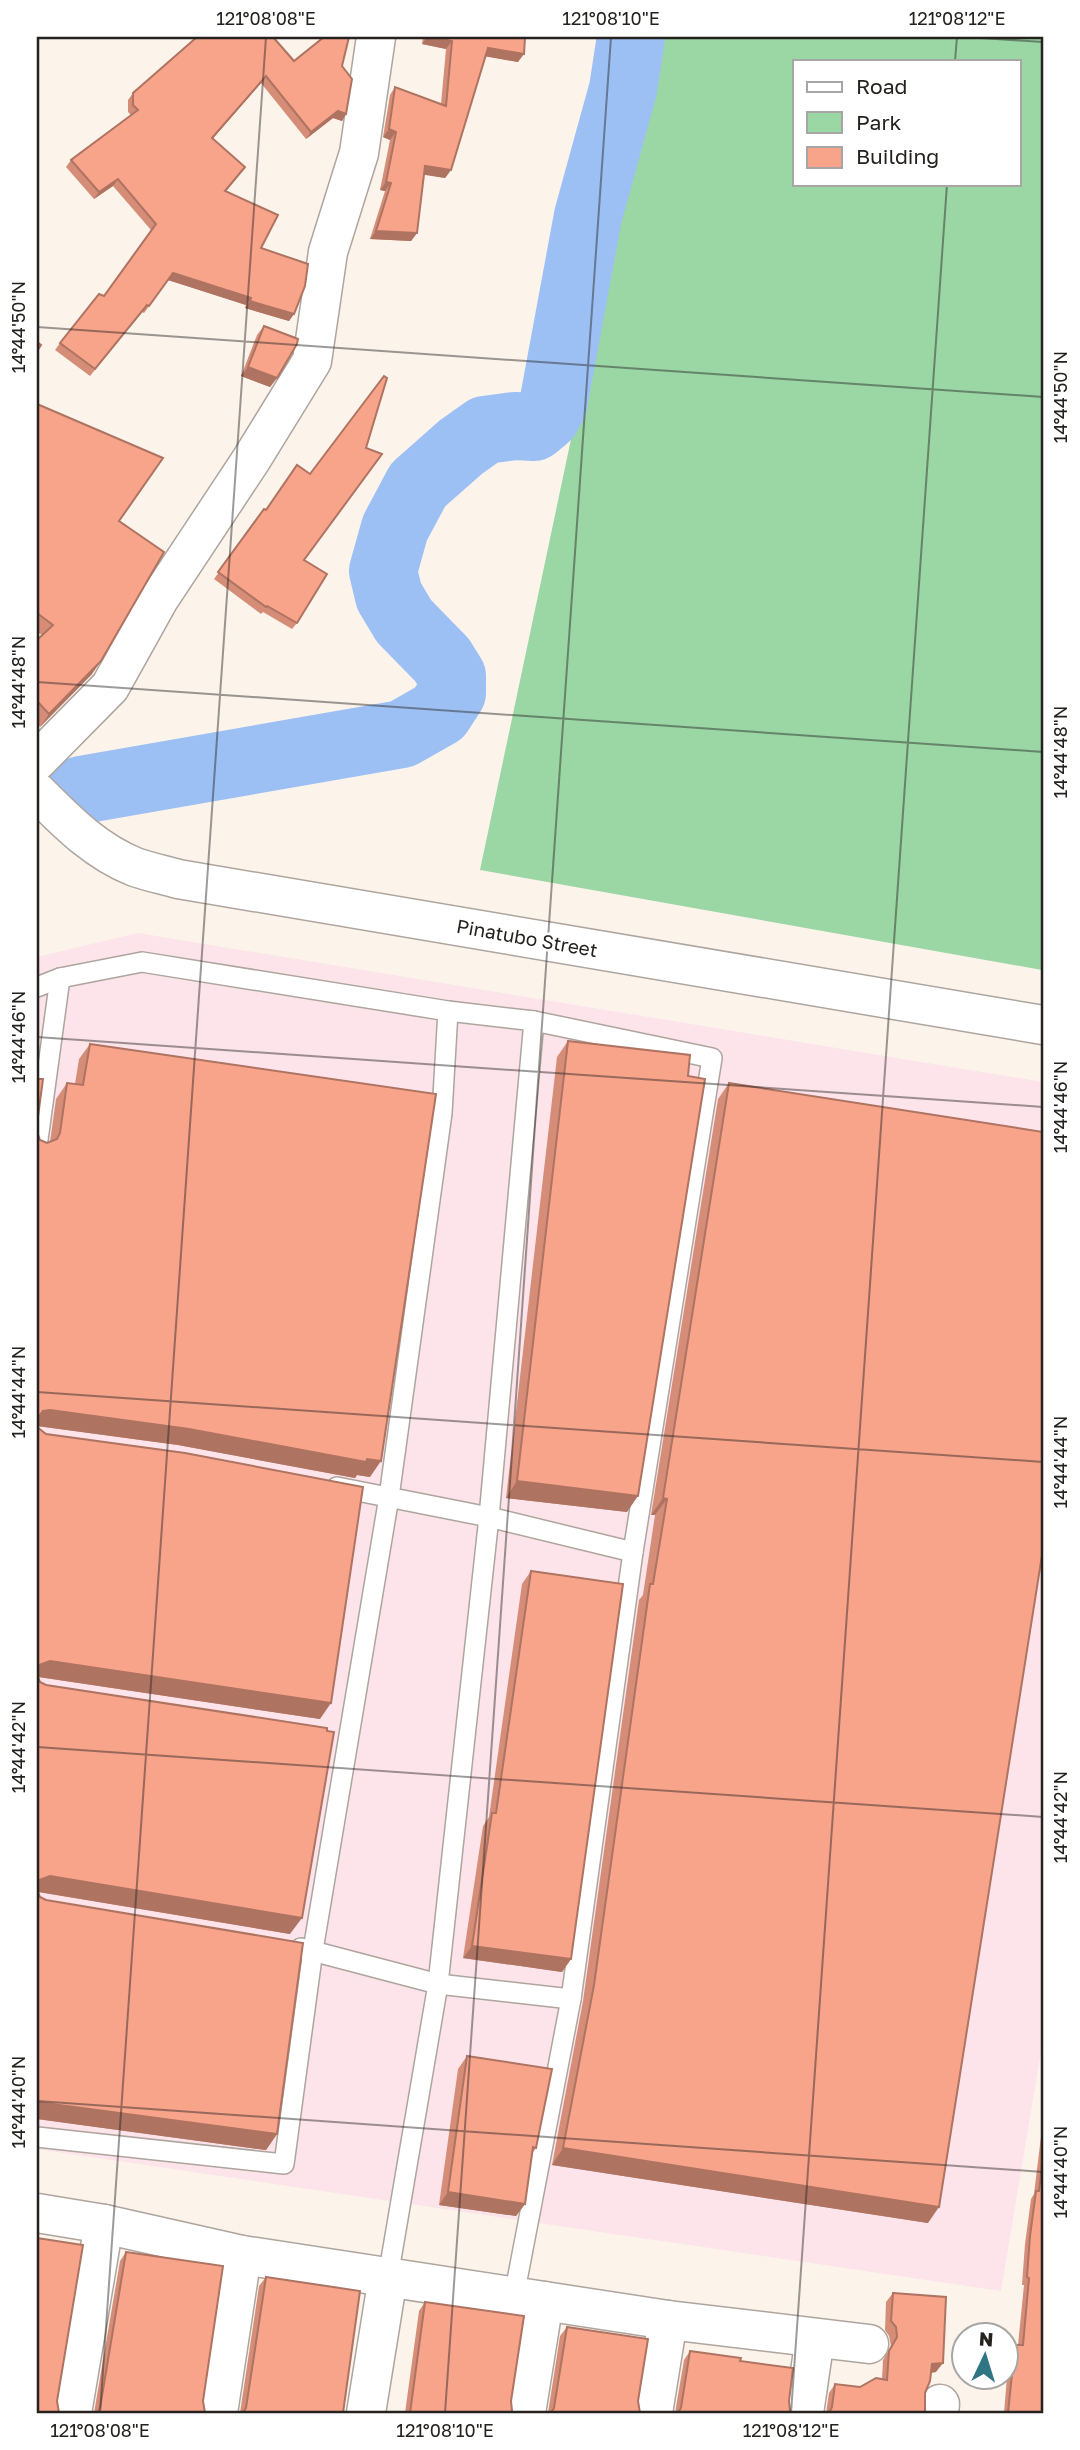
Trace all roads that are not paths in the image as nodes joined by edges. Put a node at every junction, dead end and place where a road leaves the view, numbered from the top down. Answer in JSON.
{"nodes":[{"id":1,"x":376,"y":37,"type":"edge"},
{"id":2,"x":37,"y":761,"type":"edge"},
{"id":3,"x":37,"y":792,"type":"edge"},
{"id":4,"x":60,"y":978,"type":"junction"},
{"id":5,"x":37,"y":987,"type":"edge"},
{"id":6,"x":448,"y":1011,"type":"junction"},
{"id":7,"x":534,"y":1021,"type":"junction"},
{"id":8,"x":1043,"y":1025,"type":"edge"},
{"id":9,"x":37,"y":1147,"type":"edge"},
{"id":10,"x":323,"y":1484,"type":"edge"},
{"id":11,"x":389,"y":1497,"type":"junction"},
{"id":12,"x":489,"y":1517,"type":"junction"},
{"id":13,"x":634,"y":1552,"type":"junction"},
{"id":14,"x":287,"y":1945,"type":"edge"},
{"id":15,"x":313,"y":1950,"type":"junction"},
{"id":16,"x":438,"y":1984,"type":"junction"},
{"id":17,"x":571,"y":1998,"type":"junction"},
{"id":18,"x":37,"y":2137,"type":"edge"},
{"id":19,"x":37,"y":2213,"type":"edge"},
{"id":20,"x":104,"y":2224,"type":"junction"},
{"id":21,"x":242,"y":2255,"type":"junction"},
{"id":22,"x":388,"y":2277,"type":"junction"},
{"id":23,"x":529,"y":2298,"type":"junction"},
{"id":24,"x":667,"y":2320,"type":"junction"},
{"id":25,"x":816,"y":2338,"type":"junction"},
{"id":26,"x":869,"y":2344,"type":"dead end"},
{"id":27,"x":72,"y":2413,"type":"edge"},
{"id":28,"x":218,"y":2413,"type":"edge"},
{"id":29,"x":366,"y":2413,"type":"edge"},
{"id":30,"x":526,"y":2413,"type":"edge"},
{"id":31,"x":653,"y":2413,"type":"edge"},
{"id":32,"x":804,"y":2413,"type":"edge"}],
"edges":[{"from":1,"to":2,"type":"street"},
{"from":3,"to":8,"type":"street","name":"Pinatubo Street"},
{"from":4,"to":5,"type":"lane"},
{"from":4,"to":6,"type":"lane"},
{"from":4,"to":9,"type":"lane"},
{"from":6,"to":7,"type":"lane"},
{"from":6,"to":11,"type":"lane"},
{"from":7,"to":12,"type":"lane"},
{"from":7,"to":13,"type":"lane"},
{"from":10,"to":11,"type":"lane"},
{"from":11,"to":12,"type":"lane"},
{"from":11,"to":15,"type":"lane"},
{"from":12,"to":13,"type":"lane"},
{"from":12,"to":16,"type":"lane"},
{"from":13,"to":17,"type":"lane"},
{"from":14,"to":15,"type":"lane"},
{"from":15,"to":16,"type":"lane"},
{"from":15,"to":18,"type":"lane"},
{"from":16,"to":17,"type":"lane"},
{"from":16,"to":22,"type":"lane"},
{"from":17,"to":23,"type":"lane"},
{"from":19,"to":20,"type":"street"},
{"from":20,"to":21,"type":"street"},
{"from":20,"to":27,"type":"street"},
{"from":21,"to":22,"type":"street"},
{"from":21,"to":28,"type":"street"},
{"from":22,"to":23,"type":"street"},
{"from":22,"to":29,"type":"street"},
{"from":23,"to":24,"type":"street"},
{"from":23,"to":30,"type":"street"},
{"from":24,"to":25,"type":"street"},
{"from":24,"to":31,"type":"street"},
{"from":25,"to":26,"type":"street"},
{"from":25,"to":32,"type":"street"}]}
